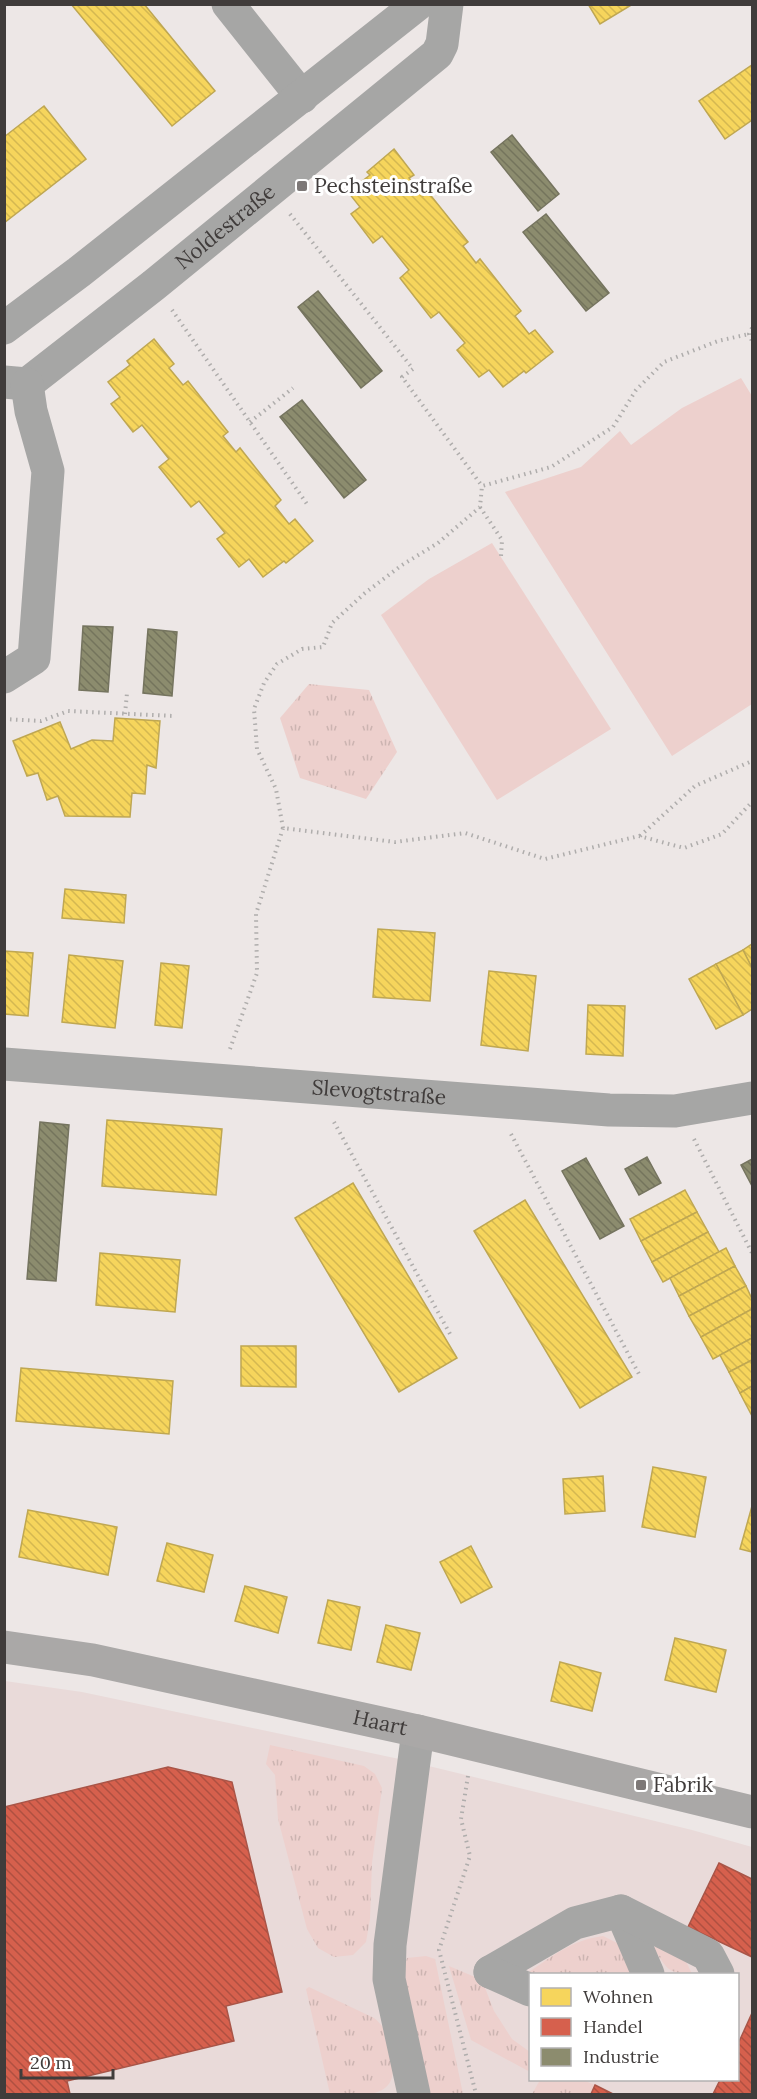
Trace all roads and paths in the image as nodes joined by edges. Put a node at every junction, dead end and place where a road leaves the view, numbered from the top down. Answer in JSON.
{"nodes":[{"id":1,"x":228,"y":4,"type":"edge"},
{"id":2,"x":418,"y":4,"type":"edge"},
{"id":3,"x":447,"y":4,"type":"edge"},
{"id":4,"x":302,"y":97,"type":"junction"},
{"id":5,"x":271,"y":190,"type":"junction"},
{"id":6,"x":154,"y":285,"type":"junction"},
{"id":7,"x":4,"y":328,"type":"edge"},
{"id":8,"x":753,"y":328,"type":"edge"},
{"id":9,"x":749,"y":334,"type":"junction"},
{"id":10,"x":753,"y":341,"type":"edge"},
{"id":11,"x":16,"y":383,"type":"edge"},
{"id":12,"x":293,"y":388,"type":"dead end"},
{"id":13,"x":250,"y":422,"type":"junction"},
{"id":14,"x":482,"y":486,"type":"junction"},
{"id":15,"x":307,"y":504,"type":"dead end"},
{"id":16,"x":480,"y":507,"type":"junction"},
{"id":17,"x":501,"y":556,"type":"dead end"},
{"id":18,"x":4,"y":677,"type":"edge"},
{"id":19,"x":127,"y":693,"type":"dead end"},
{"id":20,"x":125,"y":714,"type":"junction"},
{"id":21,"x":174,"y":716,"type":"dead end"},
{"id":22,"x":4,"y":719,"type":"edge"},
{"id":23,"x":753,"y":761,"type":"edge"},
{"id":24,"x":753,"y":802,"type":"edge"},
{"id":25,"x":283,"y":828,"type":"junction"},
{"id":26,"x":639,"y":836,"type":"junction"},
{"id":27,"x":4,"y":1064,"type":"edge"},
{"id":28,"x":225,"y":1079,"type":"junction"},
{"id":29,"x":753,"y":1098,"type":"edge"},
{"id":30,"x":330,"y":1113,"type":"dead end"},
{"id":31,"x":507,"y":1128,"type":"dead end"},
{"id":32,"x":693,"y":1138,"type":"dead end"},
{"id":33,"x":753,"y":1253,"type":"edge"},
{"id":34,"x":450,"y":1335,"type":"dead end"},
{"id":35,"x":640,"y":1377,"type":"dead end"},
{"id":36,"x":4,"y":1647,"type":"edge"},
{"id":37,"x":418,"y":1731,"type":"junction"},
{"id":38,"x":475,"y":1746,"type":"junction"},
{"id":39,"x":753,"y":1812,"type":"edge"},
{"id":40,"x":621,"y":1911,"type":"junction"},
{"id":41,"x":648,"y":1973,"type":"edge"},
{"id":42,"x":717,"y":1973,"type":"edge"},
{"id":43,"x":529,"y":1989,"type":"edge"},
{"id":44,"x":414,"y":2094,"type":"edge"},
{"id":45,"x":476,"y":2094,"type":"edge"}],
"edges":[{"from":1,"to":4,"type":"street"},
{"from":2,"to":4,"type":"street"},
{"from":3,"to":5,"type":"street","name":"Noldestraße"},
{"from":4,"to":7,"type":"street"},
{"from":5,"to":6,"type":"street","name":"Noldestraße"},
{"from":5,"to":14,"type":"path"},
{"from":6,"to":11,"type":"street","name":"Noldestraße"},
{"from":6,"to":13,"type":"path"},
{"from":8,"to":9,"type":"path"},
{"from":9,"to":10,"type":"path"},
{"from":9,"to":14,"type":"path"},
{"from":11,"to":18,"type":"street","name":"Noldestraße"},
{"from":12,"to":13,"type":"path"},
{"from":13,"to":15,"type":"path"},
{"from":14,"to":16,"type":"path"},
{"from":16,"to":17,"type":"path"},
{"from":16,"to":25,"type":"path"},
{"from":19,"to":20,"type":"path"},
{"from":20,"to":21,"type":"path"},
{"from":20,"to":22,"type":"path"},
{"from":23,"to":26,"type":"path"},
{"from":24,"to":26,"type":"path"},
{"from":25,"to":26,"type":"path"},
{"from":25,"to":28,"type":"path"},
{"from":27,"to":28,"type":"street","name":"Slevogtstraße"},
{"from":28,"to":29,"type":"street","name":"Slevogtstraße"},
{"from":30,"to":34,"type":"path"},
{"from":31,"to":35,"type":"path"},
{"from":32,"to":33,"type":"path"},
{"from":36,"to":37,"type":"main road","name":"Haart"},
{"from":37,"to":38,"type":"main road","name":"Haart"},
{"from":37,"to":44,"type":"street"},
{"from":38,"to":39,"type":"main road","name":"Haart"},
{"from":38,"to":45,"type":"path"},
{"from":40,"to":41,"type":"street"},
{"from":40,"to":42,"type":"street"},
{"from":40,"to":43,"type":"street"}]}
